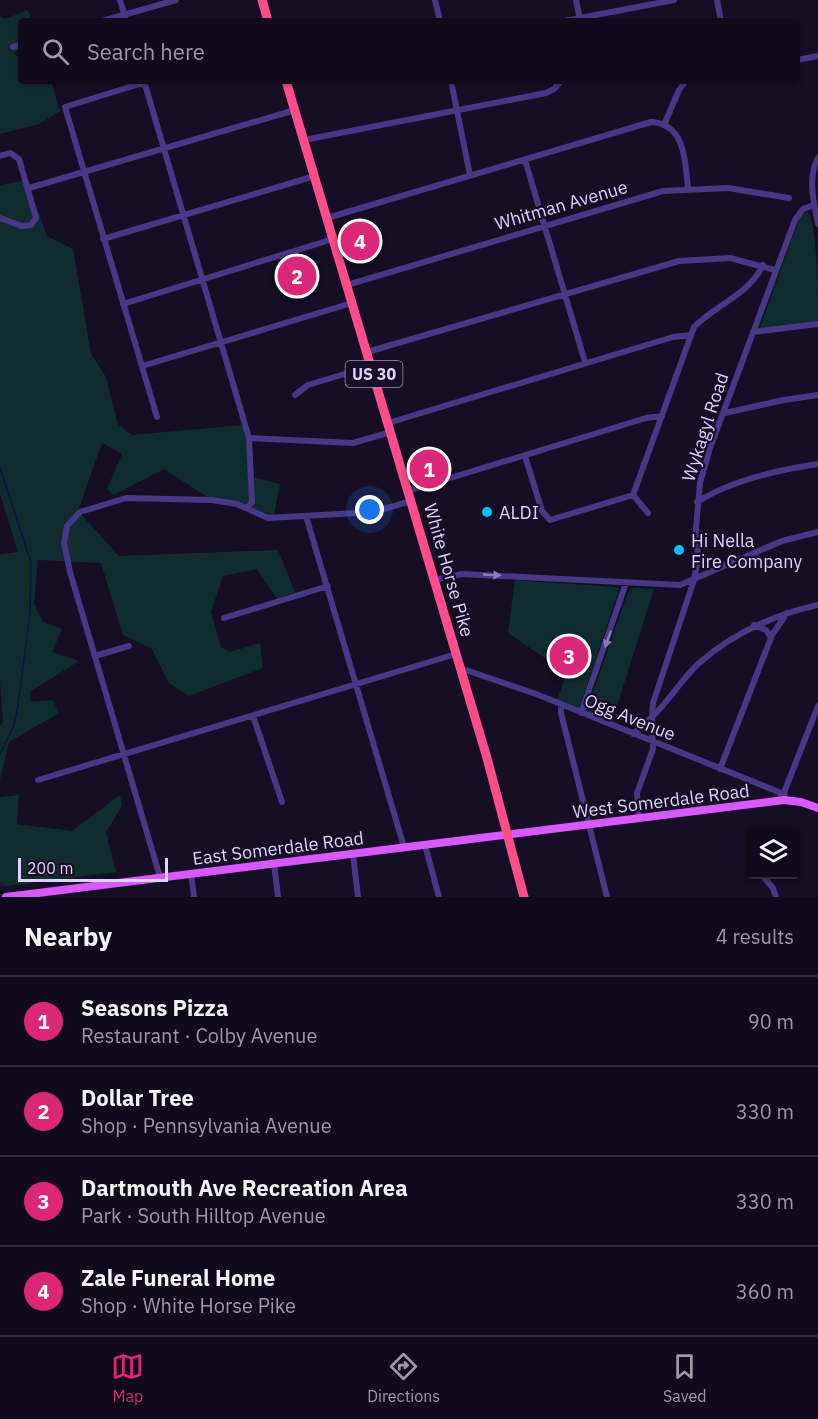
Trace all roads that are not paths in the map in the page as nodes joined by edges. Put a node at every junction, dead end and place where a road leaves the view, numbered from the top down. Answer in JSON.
{"nodes":[{"id":1,"x":120,"y":0,"type":"edge"},
{"id":2,"x":176,"y":0,"type":"edge"},
{"id":3,"x":262,"y":0,"type":"edge"},
{"id":4,"x":435,"y":0,"type":"edge"},
{"id":5,"x":576,"y":0,"type":"edge"},
{"id":6,"x":674,"y":0,"type":"edge"},
{"id":7,"x":717,"y":0,"type":"edge"},
{"id":8,"x":125,"y":18,"type":"edge"},
{"id":9,"x":267,"y":18,"type":"edge"},
{"id":10,"x":439,"y":18,"type":"edge"},
{"id":11,"x":580,"y":18,"type":"edge"},
{"id":12,"x":589,"y":18,"type":"edge"},
{"id":13,"x":720,"y":18,"type":"edge"},
{"id":14,"x":18,"y":46,"type":"edge"},
{"id":15,"x":13,"y":47,"type":"dead end"},
{"id":16,"x":818,"y":56,"type":"edge"},
{"id":17,"x":800,"y":59,"type":"edge"},
{"id":18,"x":137,"y":84,"type":"edge"},
{"id":19,"x":147,"y":84,"type":"edge"},
{"id":20,"x":287,"y":84,"type":"edge"},
{"id":21,"x":453,"y":84,"type":"edge"},
{"id":22,"x":558,"y":84,"type":"edge"},
{"id":23,"x":684,"y":84,"type":"edge"},
{"id":24,"x":296,"y":110,"type":"junction"},
{"id":25,"x":457,"y":110,"type":"junction"},
{"id":26,"x":664,"y":125,"type":"junction"},
{"id":27,"x":304,"y":140,"type":"junction"},
{"id":28,"x":163,"y":149,"type":"junction"},
{"id":29,"x":0,"y":156,"type":"edge"},
{"id":30,"x":818,"y":158,"type":"edge"},
{"id":31,"x":525,"y":160,"type":"junction"},
{"id":32,"x":83,"y":173,"type":"junction"},
{"id":33,"x":470,"y":175,"type":"junction"},
{"id":34,"x":315,"y":176,"type":"junction"},
{"id":35,"x":29,"y":188,"type":"junction"},
{"id":36,"x":688,"y":188,"type":"junction"},
{"id":37,"x":789,"y":198,"type":"dead end"},
{"id":38,"x":814,"y":205,"type":"junction"},
{"id":39,"x":184,"y":215,"type":"junction"},
{"id":40,"x":0,"y":218,"type":"edge"},
{"id":41,"x":327,"y":218,"type":"junction"},
{"id":42,"x":818,"y":224,"type":"edge"},
{"id":43,"x":545,"y":225,"type":"junction"},
{"id":44,"x":103,"y":239,"type":"junction"},
{"id":45,"x":333,"y":239,"type":"junction"},
{"id":46,"x":763,"y":266,"type":"junction"},
{"id":47,"x":775,"y":270,"type":"junction"},
{"id":48,"x":203,"y":278,"type":"junction"},
{"id":49,"x":346,"y":285,"type":"junction"},
{"id":50,"x":564,"y":294,"type":"junction"},
{"id":51,"x":352,"y":303,"type":"junction"},
{"id":52,"x":123,"y":304,"type":"junction"},
{"id":53,"x":818,"y":324,"type":"edge"},
{"id":54,"x":753,"y":332,"type":"junction"},
{"id":55,"x":691,"y":335,"type":"junction"},
{"id":56,"x":222,"y":342,"type":"junction"},
{"id":57,"x":367,"y":352,"type":"junction"},
{"id":58,"x":585,"y":362,"type":"junction"},
{"id":59,"x":142,"y":366,"type":"junction"},
{"id":60,"x":371,"y":366,"type":"junction"},
{"id":61,"x":295,"y":395,"type":"dead end"},
{"id":62,"x":818,"y":395,"type":"edge"},
{"id":63,"x":725,"y":413,"type":"junction"},
{"id":64,"x":662,"y":416,"type":"junction"},
{"id":65,"x":157,"y":417,"type":"dead end"},
{"id":66,"x":389,"y":427,"type":"junction"},
{"id":67,"x":249,"y":438,"type":"junction"},
{"id":68,"x":525,"y":456,"type":"junction"},
{"id":69,"x":818,"y":464,"type":"edge"},
{"id":70,"x":633,"y":495,"type":"junction"},
{"id":71,"x":410,"y":496,"type":"junction"},
{"id":72,"x":697,"y":502,"type":"junction"},
{"id":73,"x":247,"y":508,"type":"junction"},
{"id":74,"x":648,"y":513,"type":"dead end"},
{"id":75,"x":306,"y":516,"type":"junction"},
{"id":76,"x":818,"y":532,"type":"edge"},
{"id":77,"x":435,"y":580,"type":"junction"},
{"id":78,"x":694,"y":580,"type":"junction"},
{"id":79,"x":626,"y":584,"type":"junction"},
{"id":80,"x":328,"y":586,"type":"junction"},
{"id":81,"x":818,"y":605,"type":"edge"},
{"id":82,"x":789,"y":612,"type":"junction"},
{"id":83,"x":224,"y":618,"type":"dead end"},
{"id":84,"x":754,"y":625,"type":"junction"},
{"id":85,"x":771,"y":639,"type":"junction"},
{"id":86,"x":129,"y":646,"type":"dead end"},
{"id":87,"x":456,"y":654,"type":"junction"},
{"id":88,"x":95,"y":656,"type":"junction"},
{"id":89,"x":460,"y":668,"type":"junction"},
{"id":90,"x":357,"y":686,"type":"junction"},
{"id":91,"x":561,"y":704,"type":"junction"},
{"id":92,"x":817,"y":711,"type":"edge"},
{"id":93,"x":581,"y":713,"type":"junction"},
{"id":94,"x":253,"y":716,"type":"junction"},
{"id":95,"x":652,"y":717,"type":"junction"},
{"id":96,"x":633,"y":734,"type":"junction"},
{"id":97,"x":654,"y":743,"type":"junction"},
{"id":98,"x":124,"y":754,"type":"junction"},
{"id":99,"x":720,"y":769,"type":"junction"},
{"id":100,"x":39,"y":780,"type":"dead end"},
{"id":101,"x":784,"y":800,"type":"junction"},
{"id":102,"x":282,"y":802,"type":"dead end"},
{"id":103,"x":818,"y":808,"type":"edge"},
{"id":104,"x":639,"y":819,"type":"junction"},
{"id":105,"x":589,"y":825,"type":"junction"},
{"id":106,"x":507,"y":835,"type":"junction"},
{"id":107,"x":425,"y":845,"type":"junction"},
{"id":108,"x":404,"y":847,"type":"junction"},
{"id":109,"x":353,"y":854,"type":"junction"},
{"id":110,"x":274,"y":863,"type":"junction"},
{"id":111,"x":191,"y":873,"type":"junction"},
{"id":112,"x":160,"y":877,"type":"junction"},
{"id":113,"x":765,"y":879,"type":"edge"},
{"id":114,"x":6,"y":897,"type":"edge"},
{"id":115,"x":194,"y":897,"type":"edge"},
{"id":116,"x":278,"y":897,"type":"edge"},
{"id":117,"x":358,"y":897,"type":"edge"},
{"id":118,"x":439,"y":897,"type":"edge"},
{"id":119,"x":524,"y":897,"type":"edge"},
{"id":120,"x":607,"y":897,"type":"edge"},
{"id":121,"x":776,"y":897,"type":"edge"}],
"edges":[{"from":1,"to":8,"type":"street"},
{"from":2,"to":8,"type":"street"},
{"from":3,"to":9,"type":"highway"},
{"from":4,"to":10,"type":"street"},
{"from":5,"to":11,"type":"street"},
{"from":6,"to":12,"type":"street"},
{"from":7,"to":13,"type":"street"},
{"from":14,"to":15,"type":"street"},
{"from":16,"to":17,"type":"street"},
{"from":18,"to":32,"type":"street"},
{"from":19,"to":28,"type":"street"},
{"from":20,"to":24,"type":"highway","name":"White Horse Pike","number":"US 30"},
{"from":21,"to":25,"type":"street"},
{"from":22,"to":25,"type":"street"},
{"from":23,"to":26,"type":"street"},
{"from":24,"to":27,"type":"highway","name":"White Horse Pike","number":"US 30"},
{"from":24,"to":28,"type":"street"},
{"from":25,"to":27,"type":"street"},
{"from":25,"to":33,"type":"street"},
{"from":26,"to":31,"type":"street"},
{"from":26,"to":36,"type":"street"},
{"from":27,"to":34,"type":"highway","name":"White Horse Pike","number":"US 30"},
{"from":28,"to":32,"type":"street"},
{"from":28,"to":39,"type":"street"},
{"from":29,"to":35,"type":"street"},
{"from":30,"to":38,"type":"street"},
{"from":31,"to":33,"type":"street"},
{"from":31,"to":43,"type":"street"},
{"from":32,"to":35,"type":"street"},
{"from":32,"to":44,"type":"street"},
{"from":33,"to":41,"type":"street"},
{"from":34,"to":39,"type":"street"},
{"from":34,"to":41,"type":"highway","name":"White Horse Pike","number":"US 30"},
{"from":35,"to":40,"type":"street"},
{"from":36,"to":37,"type":"street","name":"Whitman Avenue"},
{"from":36,"to":43,"type":"street","name":"Whitman Avenue"},
{"from":38,"to":42,"type":"street"},
{"from":38,"to":47,"type":"street","name":"Wykagyl Road"},
{"from":39,"to":44,"type":"street"},
{"from":39,"to":48,"type":"street"},
{"from":41,"to":45,"type":"highway","name":"White Horse Pike","number":"US 30"},
{"from":43,"to":49,"type":"street","name":"Whitman Avenue"},
{"from":43,"to":50,"type":"street"},
{"from":44,"to":52,"type":"street"},
{"from":45,"to":48,"type":"street"},
{"from":45,"to":49,"type":"highway","name":"White Horse Pike","number":"US 30"},
{"from":46,"to":47,"type":"street"},
{"from":46,"to":50,"type":"street"},
{"from":46,"to":55,"type":"street"},
{"from":47,"to":54,"type":"street","name":"Wykagyl Road"},
{"from":48,"to":52,"type":"street"},
{"from":48,"to":56,"type":"street"},
{"from":49,"to":51,"type":"highway","name":"White Horse Pike","number":"US 30"},
{"from":50,"to":57,"type":"street"},
{"from":50,"to":58,"type":"street"},
{"from":51,"to":56,"type":"street"},
{"from":51,"to":57,"type":"highway","name":"White Horse Pike","number":"US 30"},
{"from":52,"to":59,"type":"street"},
{"from":53,"to":54,"type":"street"},
{"from":54,"to":63,"type":"street","name":"Wykagyl Road"},
{"from":55,"to":58,"type":"street"},
{"from":55,"to":64,"type":"street"},
{"from":56,"to":59,"type":"street"},
{"from":56,"to":67,"type":"street"},
{"from":57,"to":60,"type":"highway","name":"White Horse Pike","number":"US 30"},
{"from":58,"to":66,"type":"street"},
{"from":59,"to":65,"type":"street"},
{"from":60,"to":61,"type":"street"},
{"from":60,"to":66,"type":"highway","name":"White Horse Pike","number":"US 30"},
{"from":62,"to":63,"type":"street"},
{"from":63,"to":72,"type":"street","name":"Wykagyl Road"},
{"from":64,"to":68,"type":"street"},
{"from":64,"to":70,"type":"street"},
{"from":66,"to":67,"type":"street"},
{"from":66,"to":71,"type":"highway","name":"White Horse Pike","number":"US 30"},
{"from":67,"to":73,"type":"street"},
{"from":68,"to":70,"type":"street"},
{"from":68,"to":71,"type":"street"},
{"from":69,"to":72,"type":"street"},
{"from":70,"to":74,"type":"street"},
{"from":71,"to":75,"type":"street"},
{"from":71,"to":77,"type":"highway","name":"White Horse Pike","number":"US 30"},
{"from":72,"to":78,"type":"street","name":"Wykagyl Road"},
{"from":73,"to":75,"type":"street"},
{"from":73,"to":88,"type":"street"},
{"from":75,"to":80,"type":"street"},
{"from":76,"to":78,"type":"street"},
{"from":77,"to":79,"type":"street","one_way":true},
{"from":77,"to":87,"type":"highway","name":"White Horse Pike","number":"US 30"},
{"from":78,"to":79,"type":"street"},
{"from":78,"to":95,"type":"street","name":"Wykagyl Road"},
{"from":79,"to":93,"type":"street","one_way":true},
{"from":80,"to":83,"type":"street"},
{"from":80,"to":90,"type":"street"},
{"from":81,"to":82,"type":"street"},
{"from":82,"to":84,"type":"street"},
{"from":82,"to":85,"type":"street"},
{"from":84,"to":85,"type":"street"},
{"from":84,"to":95,"type":"street"},
{"from":85,"to":99,"type":"street"},
{"from":86,"to":88,"type":"street"},
{"from":87,"to":89,"type":"highway","name":"White Horse Pike","number":"US 30"},
{"from":87,"to":90,"type":"street"},
{"from":88,"to":98,"type":"street"},
{"from":89,"to":91,"type":"street","name":"Ogg Avenue"},
{"from":89,"to":106,"type":"highway","name":"White Horse Pike","number":"US 30"},
{"from":90,"to":94,"type":"street"},
{"from":90,"to":108,"type":"street"},
{"from":91,"to":93,"type":"street","name":"Ogg Avenue"},
{"from":91,"to":105,"type":"street"},
{"from":92,"to":101,"type":"street"},
{"from":93,"to":96,"type":"street","name":"Ogg Avenue"},
{"from":94,"to":98,"type":"street"},
{"from":94,"to":102,"type":"street"},
{"from":95,"to":96,"type":"street"},
{"from":95,"to":97,"type":"street","name":"Wykagyl Road"},
{"from":96,"to":97,"type":"street","name":"Ogg Avenue"},
{"from":97,"to":99,"type":"street","name":"Ogg Avenue"},
{"from":97,"to":104,"type":"street"},
{"from":98,"to":100,"type":"street"},
{"from":98,"to":112,"type":"street"},
{"from":99,"to":101,"type":"street","name":"Ogg Avenue"},
{"from":101,"to":103,"type":"main road","name":"West Somerdale Road"},
{"from":101,"to":104,"type":"main road","name":"West Somerdale Road"},
{"from":104,"to":105,"type":"main road","name":"West Somerdale Road"},
{"from":105,"to":106,"type":"main road","name":"West Somerdale Road"},
{"from":105,"to":120,"type":"street"},
{"from":106,"to":107,"type":"main road","name":"East Somerdale Road"},
{"from":106,"to":119,"type":"highway","name":"White Horse Pike","number":"US 30"},
{"from":107,"to":108,"type":"main road","name":"East Somerdale Road"},
{"from":107,"to":118,"type":"street"},
{"from":108,"to":109,"type":"main road","name":"East Somerdale Road"},
{"from":109,"to":110,"type":"main road","name":"East Somerdale Road"},
{"from":109,"to":117,"type":"street"},
{"from":110,"to":111,"type":"main road","name":"East Somerdale Road"},
{"from":110,"to":116,"type":"street"},
{"from":111,"to":112,"type":"main road","name":"East Somerdale Road"},
{"from":111,"to":115,"type":"street"},
{"from":112,"to":114,"type":"main road","name":"East Somerdale Road"},
{"from":113,"to":121,"type":"street"}]}
